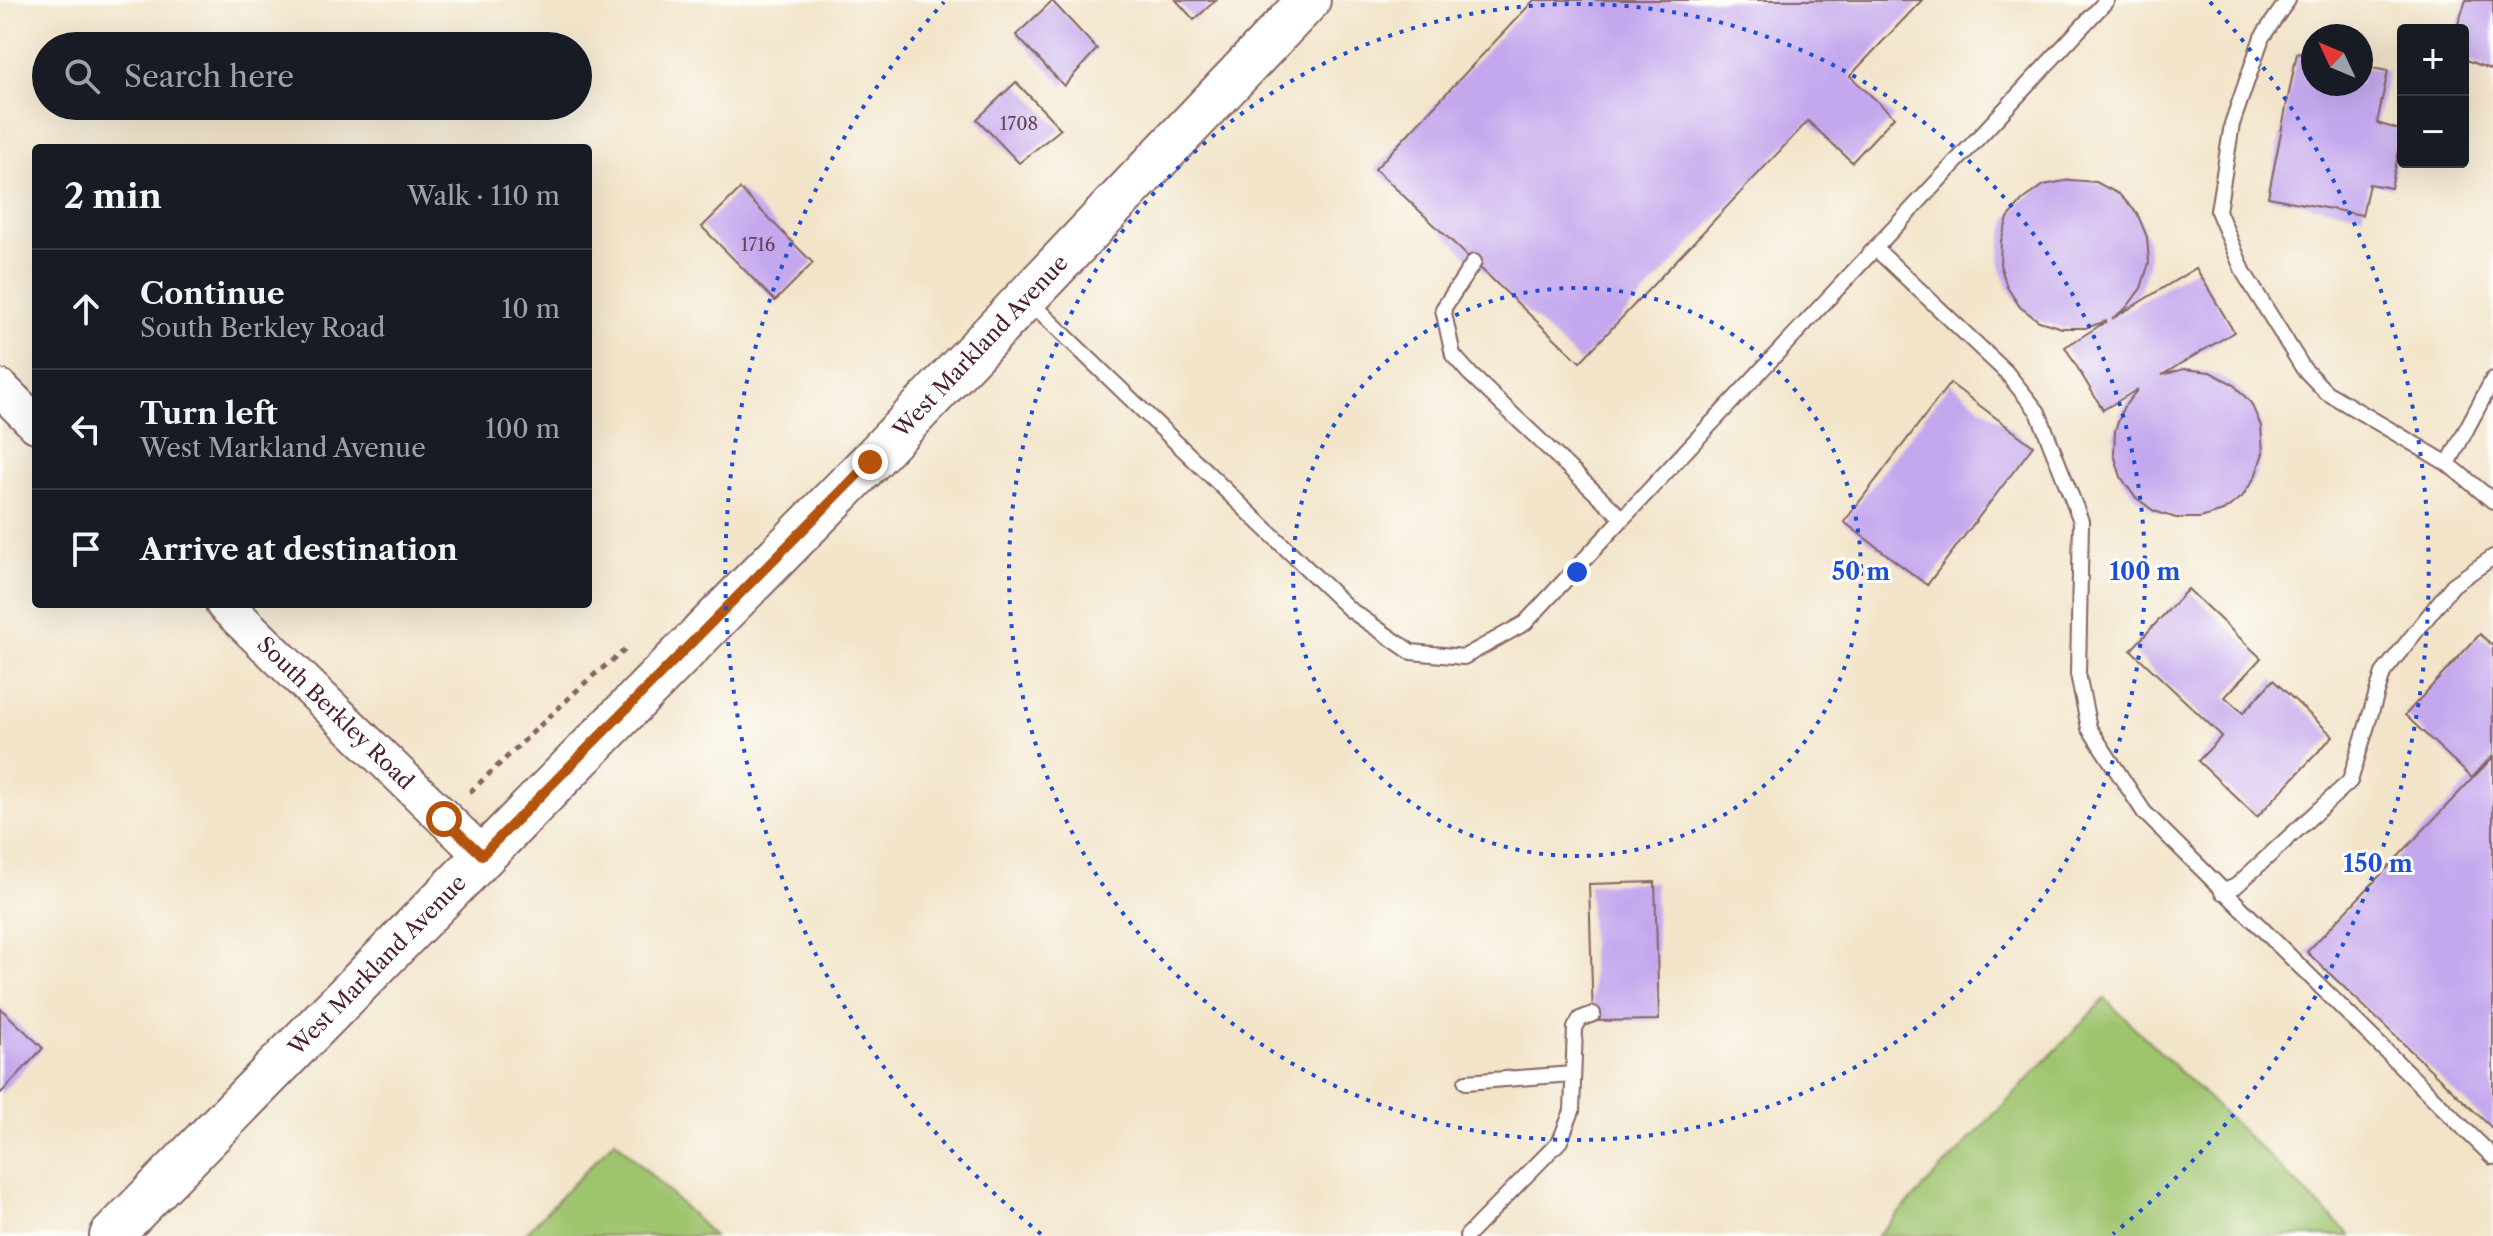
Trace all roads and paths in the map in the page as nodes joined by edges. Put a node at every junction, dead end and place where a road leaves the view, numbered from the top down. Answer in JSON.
{"nodes":[{"id":1,"x":1309,"y":0,"type":"edge"},
{"id":2,"x":2107,"y":0,"type":"edge"},
{"id":3,"x":2288,"y":0,"type":"edge"},
{"id":4,"x":1875,"y":248,"type":"junction"},
{"id":5,"x":1474,"y":262,"type":"dead end"},
{"id":6,"x":1027,"y":299,"type":"junction"},
{"id":7,"x":2493,"y":379,"type":"edge"},
{"id":8,"x":0,"y":388,"type":"edge"},
{"id":9,"x":32,"y":420,"type":"edge"},
{"id":10,"x":2448,"y":464,"type":"junction"},
{"id":11,"x":2493,"y":501,"type":"edge"},
{"id":12,"x":1621,"y":517,"type":"junction"},
{"id":13,"x":2493,"y":557,"type":"edge"},
{"id":14,"x":228,"y":608,"type":"edge"},
{"id":15,"x":482,"y":855,"type":"junction"},
{"id":16,"x":2222,"y":892,"type":"junction"},
{"id":17,"x":1593,"y":1014,"type":"dead end"},
{"id":18,"x":1573,"y":1074,"type":"junction"},
{"id":19,"x":1466,"y":1082,"type":"dead end"},
{"id":20,"x":2493,"y":1157,"type":"edge"},
{"id":21,"x":111,"y":1236,"type":"edge"},
{"id":22,"x":1467,"y":1236,"type":"edge"}],
"edges":[{"from":1,"to":6,"type":"main road","name":"West Markland Avenue"},
{"from":2,"to":4,"type":"lane"},
{"from":3,"to":10,"type":"lane"},
{"from":4,"to":12,"type":"lane"},
{"from":4,"to":16,"type":"lane"},
{"from":5,"to":12,"type":"lane"},
{"from":6,"to":12,"type":"lane"},
{"from":6,"to":15,"type":"main road","name":"West Markland Avenue"},
{"from":7,"to":10,"type":"lane"},
{"from":8,"to":9,"type":"street"},
{"from":10,"to":11,"type":"lane"},
{"from":13,"to":16,"type":"lane"},
{"from":14,"to":15,"type":"street","name":"South Berkley Road"},
{"from":15,"to":21,"type":"main road","name":"West Markland Avenue"},
{"from":16,"to":20,"type":"lane"},
{"from":17,"to":18,"type":"lane"},
{"from":18,"to":19,"type":"lane"},
{"from":18,"to":22,"type":"lane"}]}
